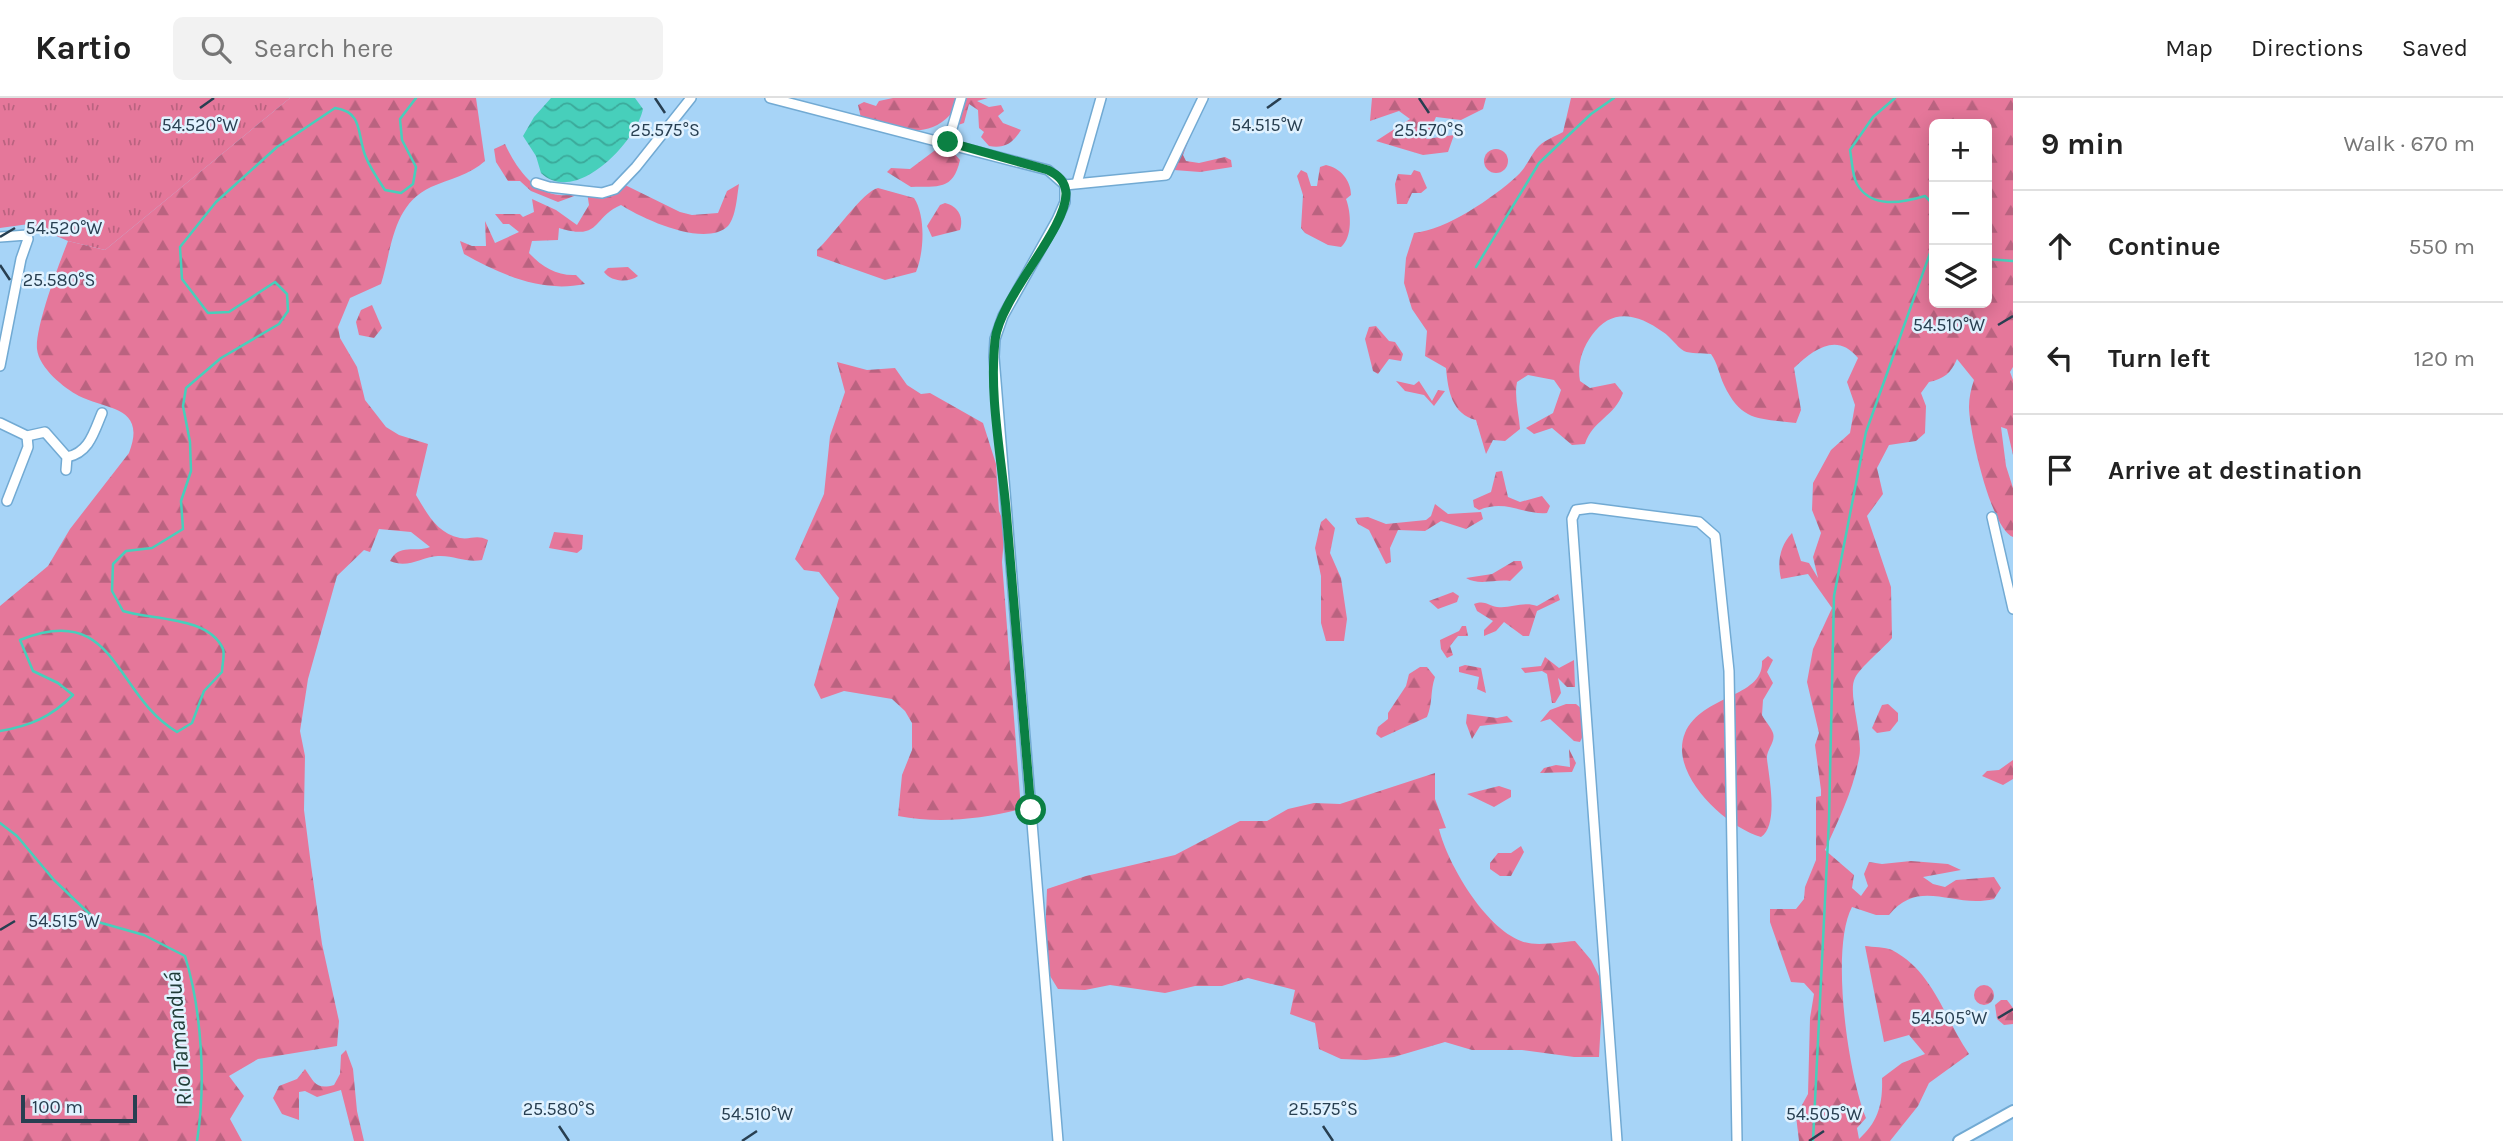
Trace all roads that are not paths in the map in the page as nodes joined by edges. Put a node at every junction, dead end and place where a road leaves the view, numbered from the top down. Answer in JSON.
{"nodes":[{"id":1,"x":691,"y":98,"type":"edge"},
{"id":2,"x":769,"y":98,"type":"edge"},
{"id":3,"x":961,"y":98,"type":"edge"},
{"id":4,"x":1101,"y":98,"type":"edge"},
{"id":5,"x":1203,"y":98,"type":"edge"},
{"id":6,"x":806,"y":101,"type":"edge"},
{"id":7,"x":948,"y":142,"type":"junction"},
{"id":8,"x":536,"y":183,"type":"dead end"},
{"id":9,"x":1077,"y":183,"type":"junction"},
{"id":10,"x":1065,"y":185,"type":"junction"},
{"id":11,"x":0,"y":237,"type":"edge"},
{"id":12,"x":0,"y":366,"type":"edge"},
{"id":13,"x":102,"y":414,"type":"dead end"},
{"id":14,"x":0,"y":423,"type":"edge"},
{"id":15,"x":27,"y":436,"type":"junction"},
{"id":16,"x":67,"y":457,"type":"junction"},
{"id":17,"x":66,"y":470,"type":"dead end"},
{"id":18,"x":7,"y":501,"type":"dead end"},
{"id":19,"x":1992,"y":517,"type":"dead end"},
{"id":20,"x":2013,"y":609,"type":"edge"},
{"id":21,"x":2013,"y":1111,"type":"edge"},
{"id":22,"x":1058,"y":1141,"type":"edge"},
{"id":23,"x":1616,"y":1141,"type":"edge"},
{"id":24,"x":1737,"y":1141,"type":"edge"},
{"id":25,"x":1959,"y":1141,"type":"edge"}],
"edges":[{"from":1,"to":8,"type":"street"},
{"from":2,"to":6,"type":"street"},
{"from":3,"to":7,"type":"street"},
{"from":4,"to":9,"type":"street"},
{"from":5,"to":9,"type":"street"},
{"from":6,"to":7,"type":"street"},
{"from":7,"to":10,"type":"street"},
{"from":9,"to":10,"type":"street"},
{"from":10,"to":22,"type":"street"},
{"from":11,"to":12,"type":"street"},
{"from":13,"to":16,"type":"street"},
{"from":14,"to":15,"type":"street"},
{"from":15,"to":16,"type":"street"},
{"from":15,"to":18,"type":"street"},
{"from":16,"to":17,"type":"street"},
{"from":19,"to":20,"type":"street"},
{"from":21,"to":25,"type":"street"},
{"from":23,"to":24,"type":"street"}]}
